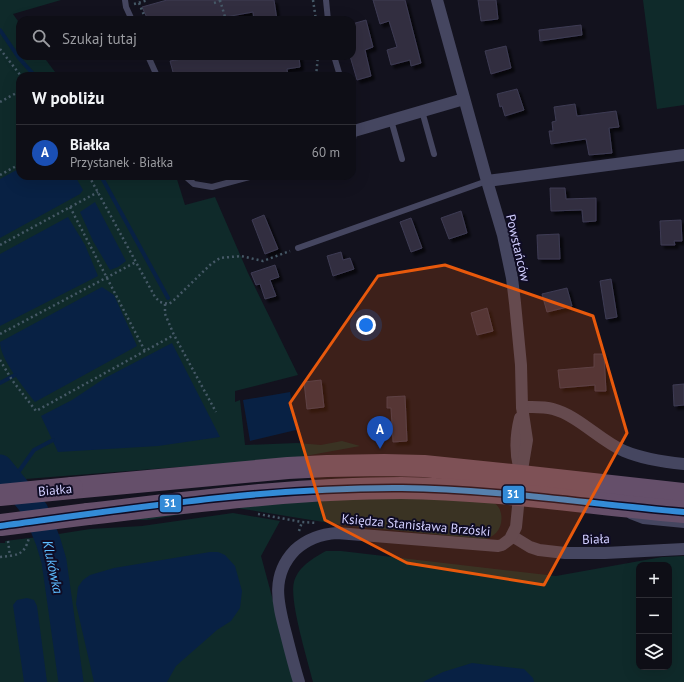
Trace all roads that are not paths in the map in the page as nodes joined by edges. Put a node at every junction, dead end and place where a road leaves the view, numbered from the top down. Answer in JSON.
{"nodes":[{"id":1,"x":326,"y":0,"type":"edge"},
{"id":2,"x":438,"y":0,"type":"edge"},
{"id":3,"x":126,"y":3,"type":"edge"},
{"id":4,"x":131,"y":16,"type":"edge"},
{"id":5,"x":328,"y":16,"type":"edge"},
{"id":6,"x":150,"y":60,"type":"edge"},
{"id":7,"x":335,"y":60,"type":"edge"},
{"id":8,"x":155,"y":72,"type":"edge"},
{"id":9,"x":339,"y":72,"type":"edge"},
{"id":10,"x":464,"y":99,"type":"junction"},
{"id":11,"x":422,"y":111,"type":"junction"},
{"id":12,"x":391,"y":120,"type":"junction"},
{"id":13,"x":356,"y":126,"type":"edge"},
{"id":14,"x":434,"y":154,"type":"dead end"},
{"id":15,"x":684,"y":155,"type":"edge"},
{"id":16,"x":402,"y":159,"type":"dead end"},
{"id":17,"x":190,"y":180,"type":"edge"},
{"id":18,"x":238,"y":180,"type":"edge"},
{"id":19,"x":487,"y":181,"type":"junction"},
{"id":20,"x":298,"y":248,"type":"road end"},
{"id":21,"x":522,"y":407,"type":"junction"},
{"id":22,"x":337,"y":459,"type":"dead end"},
{"id":23,"x":414,"y":460,"type":"dead end"},
{"id":24,"x":684,"y":464,"type":"edge"},
{"id":25,"x":311,"y":467,"type":"junction"},
{"id":26,"x":442,"y":468,"type":"junction"},
{"id":27,"x":520,"y":485,"type":"junction"},
{"id":28,"x":684,"y":494,"type":"edge"},
{"id":29,"x":0,"y":495,"type":"edge"},
{"id":30,"x":595,"y":503,"type":"junction"},
{"id":31,"x":684,"y":512,"type":"edge"},
{"id":32,"x":684,"y":525,"type":"edge"},
{"id":33,"x":3,"y":530,"type":"edge"},
{"id":34,"x":512,"y":536,"type":"junction"},
{"id":35,"x":684,"y":549,"type":"edge"},
{"id":36,"x":299,"y":682,"type":"edge"}],
"edges":[{"from":1,"to":5,"type":"lane"},
{"from":2,"to":10,"type":"street","name":"Powstańców"},
{"from":3,"to":4,"type":"lane"},
{"from":6,"to":8,"type":"lane"},
{"from":7,"to":9,"type":"lane"},
{"from":10,"to":11,"type":"street"},
{"from":10,"to":19,"type":"street","name":"Powstańców"},
{"from":11,"to":12,"type":"street"},
{"from":11,"to":14,"type":"lane"},
{"from":12,"to":13,"type":"street"},
{"from":12,"to":16,"type":"lane"},
{"from":15,"to":19,"type":"street"},
{"from":17,"to":18,"type":"lane"},
{"from":19,"to":20,"type":"lane"},
{"from":19,"to":21,"type":"street","name":"Powstańców"},
{"from":21,"to":24,"type":"street"},
{"from":21,"to":27,"type":"street","name":"Powstańców"},
{"from":22,"to":25,"type":"lane"},
{"from":23,"to":26,"type":"lane"},
{"from":25,"to":26,"type":"highway","name":"Białka"},
{"from":25,"to":29,"type":"highway","name":"Białka","bridge":true},
{"from":26,"to":27,"type":"highway","name":"Białka"},
{"from":27,"to":28,"type":"highway","name":"Białka"},
{"from":27,"to":30,"type":"highway","name":"Białka"},
{"from":27,"to":33,"type":"highway","name":"Białka","bridge":true},
{"from":27,"to":34,"type":"street"},
{"from":30,"to":31,"type":"highway","name":"Białka"},
{"from":30,"to":32,"type":"lane"},
{"from":34,"to":35,"type":"street","name":"Biała"},
{"from":34,"to":36,"type":"street","name":"Księdza Stanisława Brzóski"}]}
